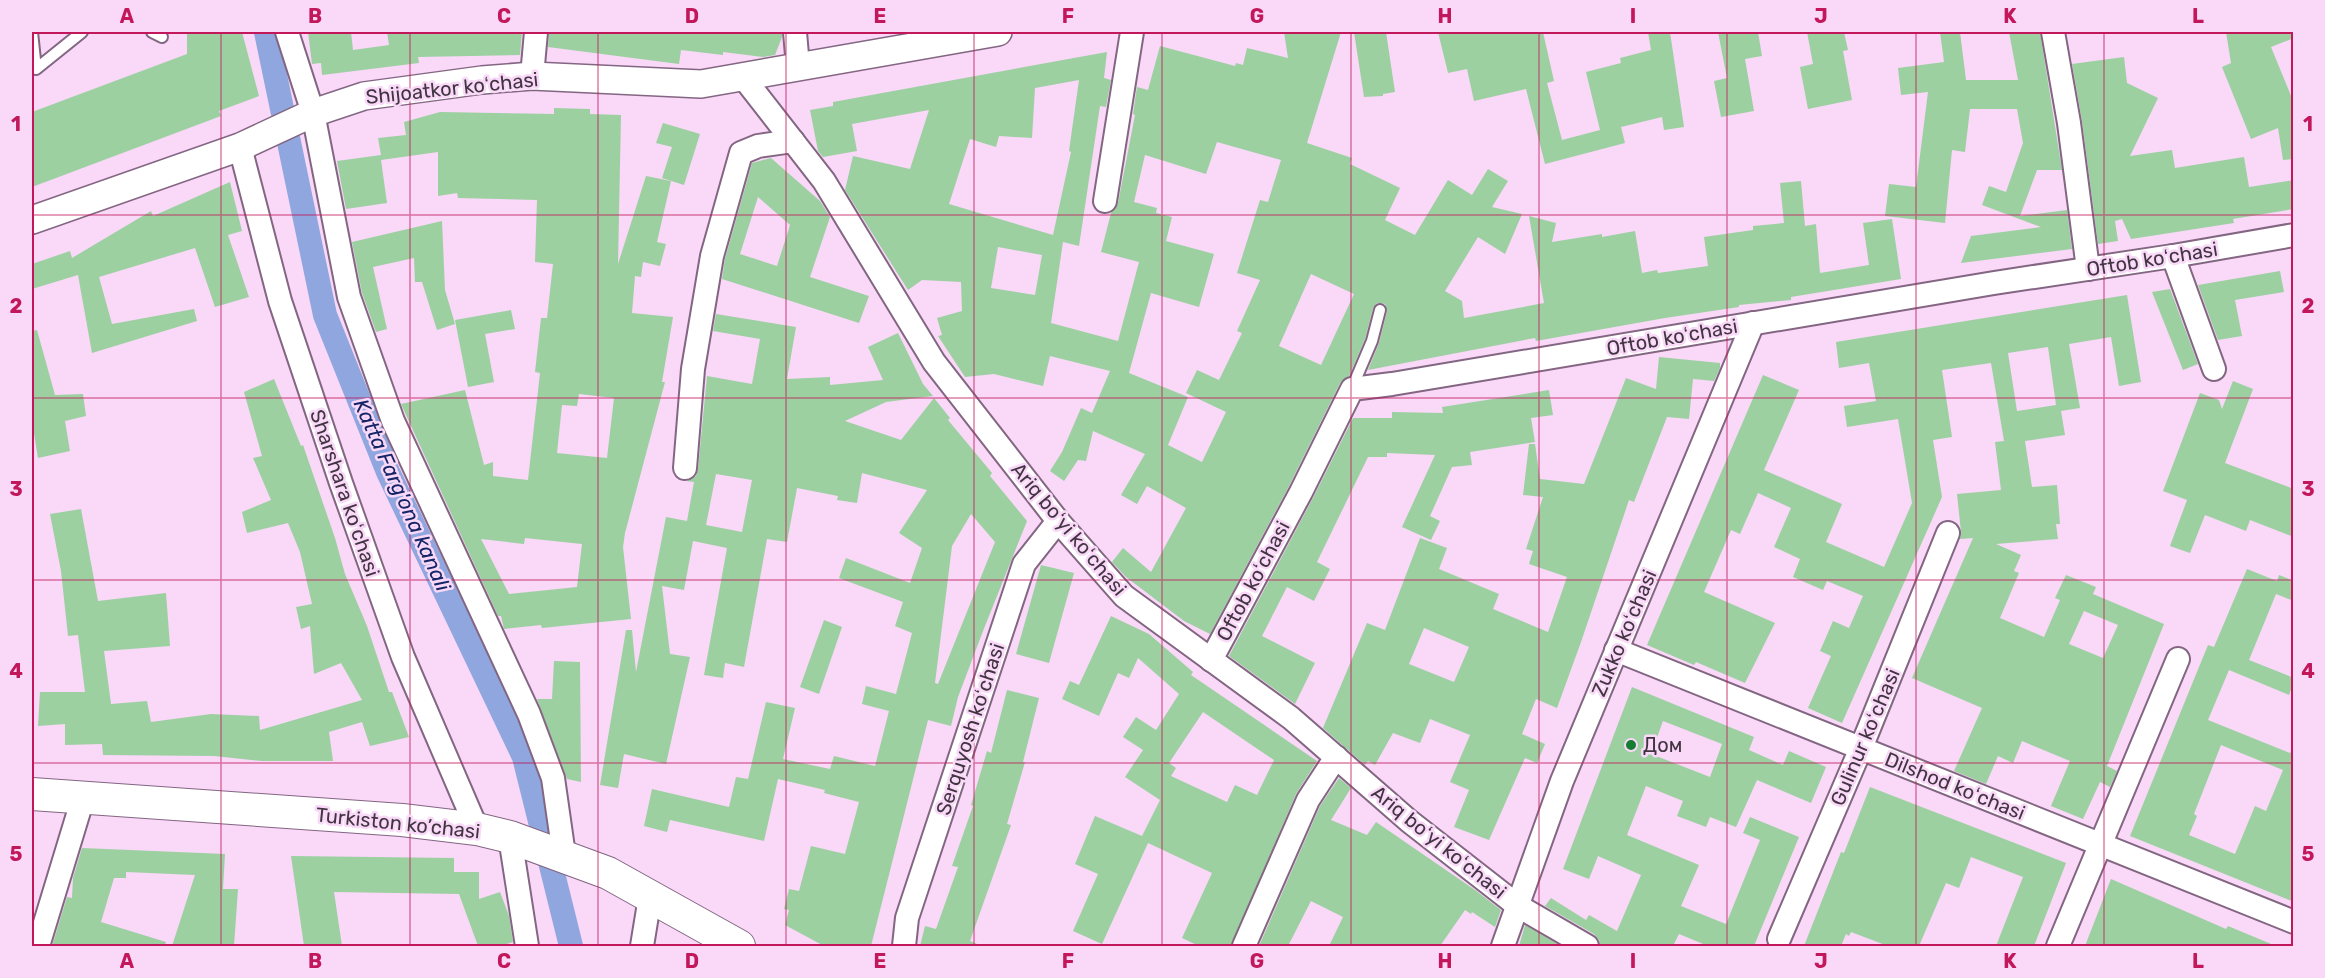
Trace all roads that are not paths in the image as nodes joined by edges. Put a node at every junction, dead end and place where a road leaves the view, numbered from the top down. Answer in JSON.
{"nodes":[{"id":1,"x":32,"y":32,"type":"edge"},
{"id":2,"x":82,"y":32,"type":"edge"},
{"id":3,"x":287,"y":32,"type":"edge"},
{"id":4,"x":536,"y":32,"type":"edge"},
{"id":5,"x":795,"y":32,"type":"edge"},
{"id":6,"x":998,"y":32,"type":"edge"},
{"id":7,"x":1131,"y":32,"type":"edge"},
{"id":8,"x":2053,"y":32,"type":"edge"},
{"id":9,"x":798,"y":67,"type":"junction"},
{"id":10,"x":34,"y":71,"type":"edge"},
{"id":11,"x":532,"y":76,"type":"junction"},
{"id":12,"x":743,"y":77,"type":"junction"},
{"id":13,"x":313,"y":113,"type":"junction"},
{"id":14,"x":793,"y":141,"type":"junction"},
{"id":15,"x":240,"y":147,"type":"junction"},
{"id":16,"x":1105,"y":201,"type":"dead end"},
{"id":17,"x":32,"y":220,"type":"edge"},
{"id":18,"x":2294,"y":235,"type":"edge"},
{"id":19,"x":2173,"y":256,"type":"junction"},
{"id":20,"x":2088,"y":269,"type":"junction"},
{"id":21,"x":1380,"y":310,"type":"dead end"},
{"id":22,"x":1753,"y":323,"type":"junction"},
{"id":23,"x":2214,"y":369,"type":"dead end"},
{"id":24,"x":1352,"y":389,"type":"junction"},
{"id":25,"x":685,"y":468,"type":"dead end"},
{"id":26,"x":1058,"y":521,"type":"junction"},
{"id":27,"x":1948,"y":533,"type":"dead end"},
{"id":28,"x":1617,"y":650,"type":"junction"},
{"id":29,"x":2178,"y":659,"type":"dead end"},
{"id":30,"x":1211,"y":660,"type":"junction"},
{"id":31,"x":1861,"y":748,"type":"junction"},
{"id":32,"x":1336,"y":757,"type":"junction"},
{"id":33,"x":32,"y":794,"type":"edge"},
{"id":34,"x":83,"y":798,"type":"junction"},
{"id":35,"x":477,"y":829,"type":"junction"},
{"id":36,"x":510,"y":837,"type":"junction"},
{"id":37,"x":2099,"y":844,"type":"junction"},
{"id":38,"x":564,"y":855,"type":"junction"},
{"id":39,"x":650,"y":897,"type":"junction"},
{"id":40,"x":1518,"y":906,"type":"junction"},
{"id":41,"x":2294,"y":922,"type":"edge"},
{"id":42,"x":1779,"y":939,"type":"dead end"},
{"id":43,"x":38,"y":946,"type":"edge"},
{"id":44,"x":527,"y":946,"type":"edge"},
{"id":45,"x":642,"y":946,"type":"edge"},
{"id":46,"x":739,"y":946,"type":"edge"},
{"id":47,"x":904,"y":946,"type":"edge"},
{"id":48,"x":1244,"y":946,"type":"edge"},
{"id":49,"x":1503,"y":946,"type":"edge"},
{"id":50,"x":1587,"y":946,"type":"edge"},
{"id":51,"x":2058,"y":946,"type":"edge"}],
"edges":[{"from":1,"to":10,"type":"lane"},
{"from":2,"to":10,"type":"lane"},
{"from":3,"to":13,"type":"street"},
{"from":4,"to":11,"type":"street"},
{"from":5,"to":9,"type":"street"},
{"from":6,"to":9,"type":"street","name":"Shijoatkor koʻchasi"},
{"from":7,"to":16,"type":"street"},
{"from":8,"to":20,"type":"street"},
{"from":9,"to":12,"type":"street","name":"Shijoatkor koʻchasi"},
{"from":11,"to":12,"type":"street","name":"Shijoatkor koʻchasi"},
{"from":11,"to":13,"type":"street","name":"Shijoatkor koʻchasi"},
{"from":12,"to":14,"type":"street","name":"Ariq boʻyi koʻchasi"},
{"from":13,"to":15,"type":"street","name":"Shijoatkor koʻchasi"},
{"from":13,"to":38,"type":"street"},
{"from":14,"to":25,"type":"street"},
{"from":14,"to":26,"type":"street","name":"Ariq boʻyi koʻchasi"},
{"from":15,"to":17,"type":"street","name":"Shijoatkor koʻchasi"},
{"from":15,"to":35,"type":"street","name":"Sharshara koʻchasi"},
{"from":18,"to":19,"type":"street","name":"Oftob koʻchasi"},
{"from":19,"to":20,"type":"street","name":"Oftob koʻchasi"},
{"from":19,"to":23,"type":"street"},
{"from":20,"to":22,"type":"street","name":"Oftob koʻchasi"},
{"from":21,"to":24,"type":"lane"},
{"from":22,"to":24,"type":"street","name":"Oftob koʻchasi"},
{"from":22,"to":28,"type":"street","name":"Zukko koʻchasi"},
{"from":24,"to":30,"type":"street","name":"Oftob koʻchasi"},
{"from":26,"to":30,"type":"street","name":"Ariq boʻyi koʻchasi"},
{"from":26,"to":47,"type":"street","name":"Serquyosh koʻchasi"},
{"from":27,"to":31,"type":"street","name":"Gulinur koʻchasi"},
{"from":28,"to":31,"type":"street","name":"Dilshod koʻchasi"},
{"from":28,"to":40,"type":"street","name":"Zukko koʻchasi"},
{"from":29,"to":37,"type":"street"},
{"from":30,"to":32,"type":"street","name":"Ariq boʻyi koʻchasi"},
{"from":31,"to":37,"type":"street","name":"Dilshod koʻchasi"},
{"from":31,"to":42,"type":"street","name":"Gulinur koʻchasi"},
{"from":32,"to":40,"type":"street","name":"Ariq boʻyi koʻchasi"},
{"from":32,"to":48,"type":"street"},
{"from":33,"to":34,"type":"main road","name":"Turkiston ko’chasi"},
{"from":34,"to":35,"type":"main road","name":"Turkiston ko’chasi"},
{"from":34,"to":43,"type":"street"},
{"from":35,"to":36,"type":"main road","name":"Turkiston ko’chasi"},
{"from":36,"to":38,"type":"main road","name":"Turkiston ko’chasi"},
{"from":36,"to":44,"type":"street"},
{"from":37,"to":41,"type":"street","name":"Dilshod koʻchasi"},
{"from":37,"to":51,"type":"street"},
{"from":38,"to":39,"type":"main road","name":"Turkiston ko’chasi"},
{"from":39,"to":45,"type":"street"},
{"from":39,"to":46,"type":"main road","name":"Turkiston ko’chasi"},
{"from":40,"to":49,"type":"street","name":"Zukko koʻchasi"},
{"from":40,"to":50,"type":"street","name":"Ariq boʻyi koʻchasi"}]}
